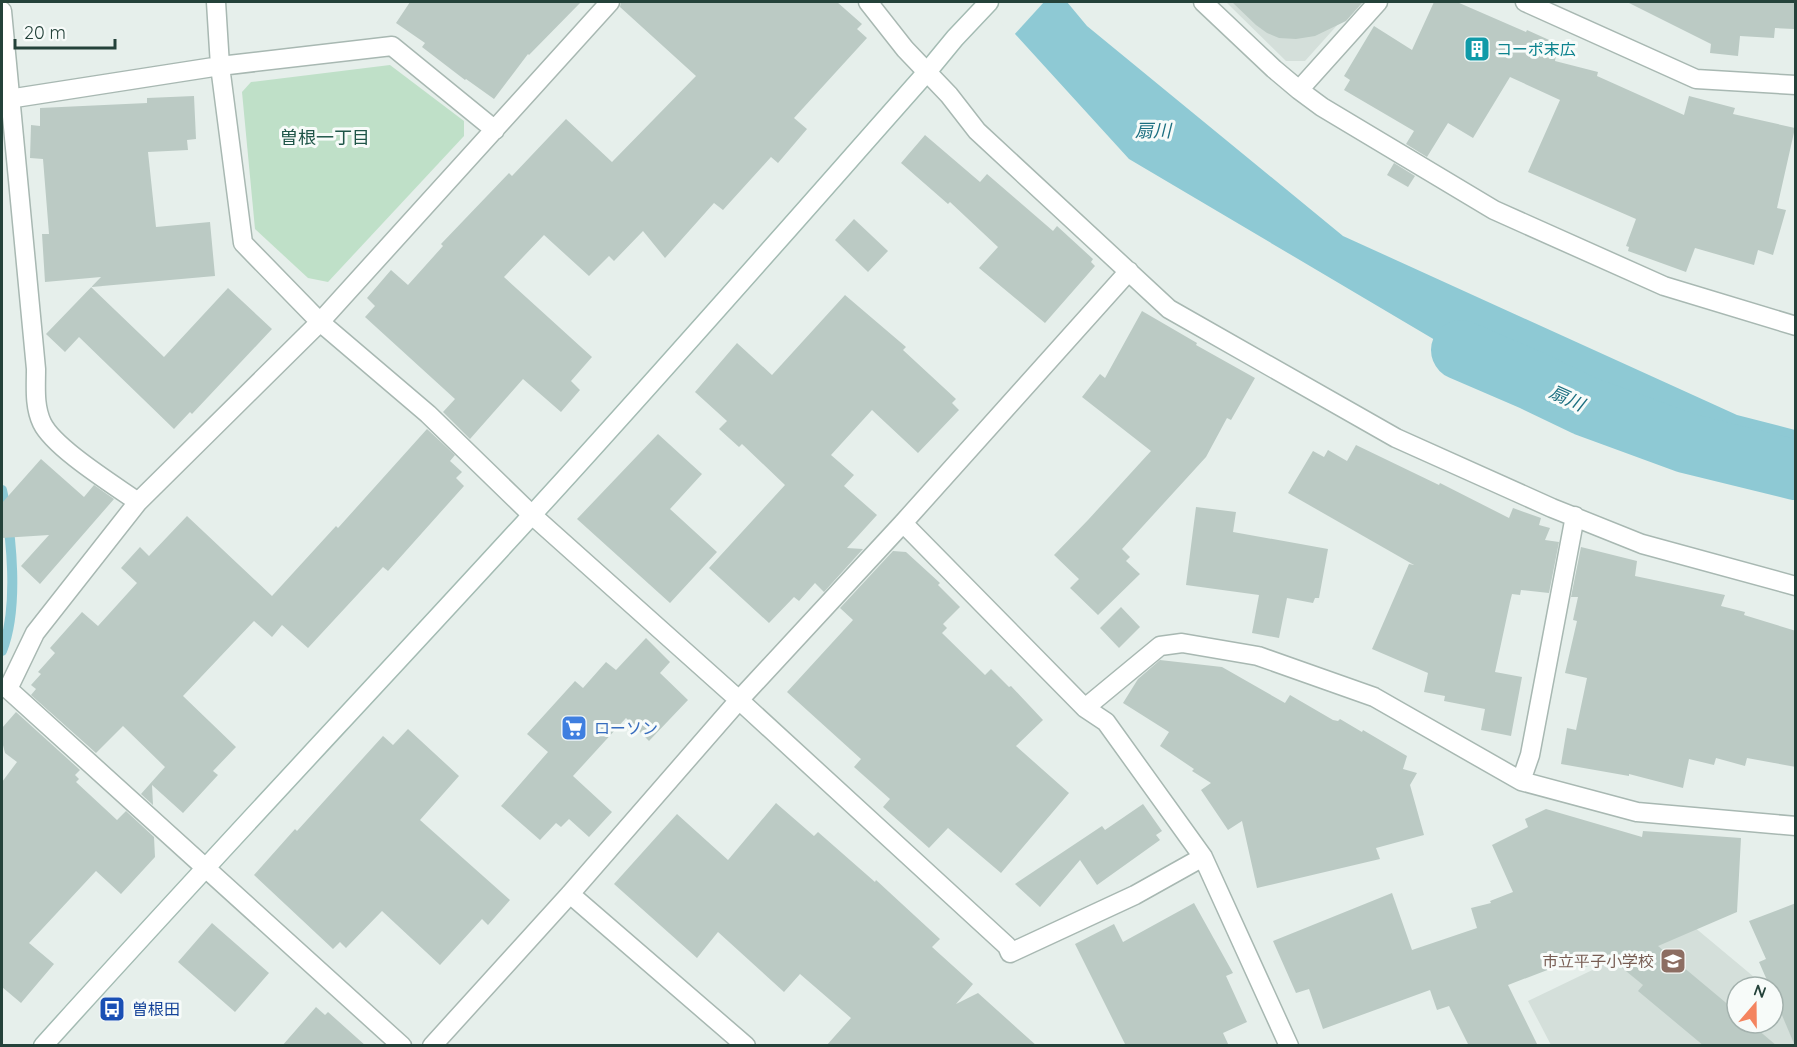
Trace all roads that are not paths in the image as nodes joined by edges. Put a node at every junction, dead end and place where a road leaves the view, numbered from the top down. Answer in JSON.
{"nodes":[{"id":1,"x":216,"y":2,"type":"edge"},
{"id":2,"x":868,"y":2,"type":"edge"},
{"id":3,"x":989,"y":2,"type":"edge"},
{"id":4,"x":1203,"y":2,"type":"edge"},
{"id":5,"x":1378,"y":2,"type":"edge"},
{"id":6,"x":1525,"y":2,"type":"edge"},
{"id":7,"x":603,"y":4,"type":"edge"},
{"id":8,"x":2,"y":11,"type":"edge"},
{"id":9,"x":220,"y":66,"type":"junction"},
{"id":10,"x":927,"y":72,"type":"junction"},
{"id":11,"x":1796,"y":84,"type":"edge"},
{"id":12,"x":1299,"y":90,"type":"junction"},
{"id":13,"x":5,"y":100,"type":"edge"},
{"id":14,"x":495,"y":130,"type":"junction"},
{"id":15,"x":1129,"y":271,"type":"junction"},
{"id":16,"x":320,"y":322,"type":"junction"},
{"id":17,"x":1796,"y":326,"type":"edge"},
{"id":18,"x":138,"y":502,"type":"junction"},
{"id":19,"x":532,"y":515,"type":"junction"},
{"id":20,"x":1575,"y":516,"type":"junction"},
{"id":21,"x":903,"y":523,"type":"junction"},
{"id":22,"x":1796,"y":586,"type":"edge"},
{"id":23,"x":739,"y":700,"type":"junction"},
{"id":24,"x":1085,"y":708,"type":"junction"},
{"id":25,"x":1521,"y":781,"type":"junction"},
{"id":26,"x":1796,"y":826,"type":"edge"},
{"id":27,"x":1203,"y":857,"type":"junction"},
{"id":28,"x":205,"y":867,"type":"junction"},
{"id":29,"x":570,"y":894,"type":"junction"},
{"id":30,"x":43,"y":1046,"type":"edge"},
{"id":31,"x":402,"y":1046,"type":"edge"},
{"id":32,"x":432,"y":1046,"type":"edge"},
{"id":33,"x":746,"y":1046,"type":"edge"},
{"id":34,"x":1289,"y":1046,"type":"edge"}],
"edges":[{"from":1,"to":9,"type":"street"},
{"from":2,"to":10,"type":"street"},
{"from":3,"to":10,"type":"street"},
{"from":4,"to":12,"type":"street"},
{"from":5,"to":12,"type":"street"},
{"from":6,"to":11,"type":"street"},
{"from":7,"to":14,"type":"street"},
{"from":8,"to":13,"type":"street"},
{"from":9,"to":13,"type":"street"},
{"from":9,"to":14,"type":"street"},
{"from":9,"to":16,"type":"street"},
{"from":10,"to":15,"type":"street"},
{"from":10,"to":19,"type":"street"},
{"from":12,"to":17,"type":"street"},
{"from":13,"to":18,"type":"street"},
{"from":14,"to":16,"type":"street"},
{"from":15,"to":20,"type":"street"},
{"from":15,"to":21,"type":"street"},
{"from":16,"to":18,"type":"street"},
{"from":16,"to":19,"type":"street"},
{"from":18,"to":28,"type":"street"},
{"from":19,"to":23,"type":"street"},
{"from":19,"to":28,"type":"street"},
{"from":20,"to":22,"type":"street"},
{"from":20,"to":25,"type":"street"},
{"from":21,"to":23,"type":"street"},
{"from":21,"to":24,"type":"street"},
{"from":23,"to":27,"type":"street"},
{"from":23,"to":29,"type":"street"},
{"from":24,"to":25,"type":"street"},
{"from":24,"to":27,"type":"street"},
{"from":25,"to":26,"type":"street"},
{"from":27,"to":34,"type":"street"},
{"from":28,"to":30,"type":"street"},
{"from":28,"to":31,"type":"street"},
{"from":29,"to":32,"type":"street"},
{"from":29,"to":33,"type":"street"}]}
